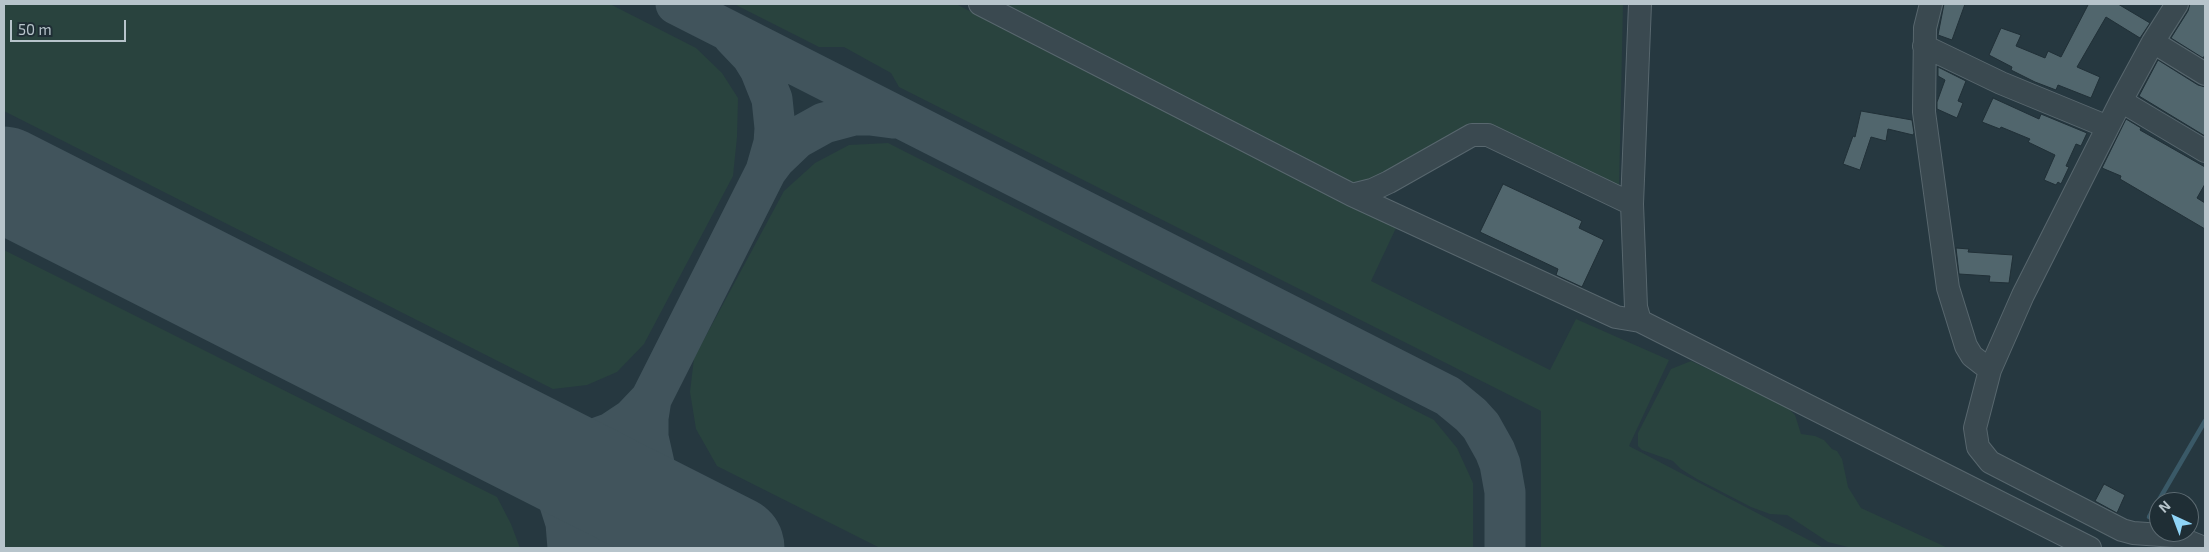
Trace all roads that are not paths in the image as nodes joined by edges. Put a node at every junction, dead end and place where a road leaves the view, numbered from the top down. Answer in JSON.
{"nodes":[{"id":1,"x":980,"y":4,"type":"edge"},
{"id":2,"x":1640,"y":4,"type":"edge"},
{"id":3,"x":1931,"y":4,"type":"edge"},
{"id":4,"x":2177,"y":4,"type":"edge"},
{"id":5,"x":2153,"y":42,"type":"junction"},
{"id":6,"x":1924,"y":46,"type":"junction"},
{"id":7,"x":2205,"y":74,"type":"edge"},
{"id":8,"x":2121,"y":101,"type":"junction"},
{"id":9,"x":2108,"y":127,"type":"junction"},
{"id":10,"x":2205,"y":151,"type":"edge"},
{"id":11,"x":1352,"y":195,"type":"junction"},
{"id":12,"x":1632,"y":204,"type":"junction"},
{"id":13,"x":1640,"y":321,"type":"junction"},
{"id":14,"x":1990,"y":370,"type":"junction"},
{"id":15,"x":2090,"y":548,"type":"edge"},
{"id":16,"x":2204,"y":548,"type":"edge"}],
"edges":[{"from":1,"to":11,"type":"street"},
{"from":2,"to":12,"type":"street"},
{"from":3,"to":6,"type":"street"},
{"from":4,"to":5,"type":"street"},
{"from":5,"to":7,"type":"street"},
{"from":5,"to":8,"type":"street"},
{"from":6,"to":9,"type":"street"},
{"from":6,"to":14,"type":"street"},
{"from":8,"to":9,"type":"street"},
{"from":8,"to":10,"type":"street"},
{"from":9,"to":14,"type":"street"},
{"from":11,"to":12,"type":"street"},
{"from":11,"to":13,"type":"street"},
{"from":12,"to":13,"type":"street"},
{"from":13,"to":15,"type":"street"},
{"from":14,"to":16,"type":"street"}]}
